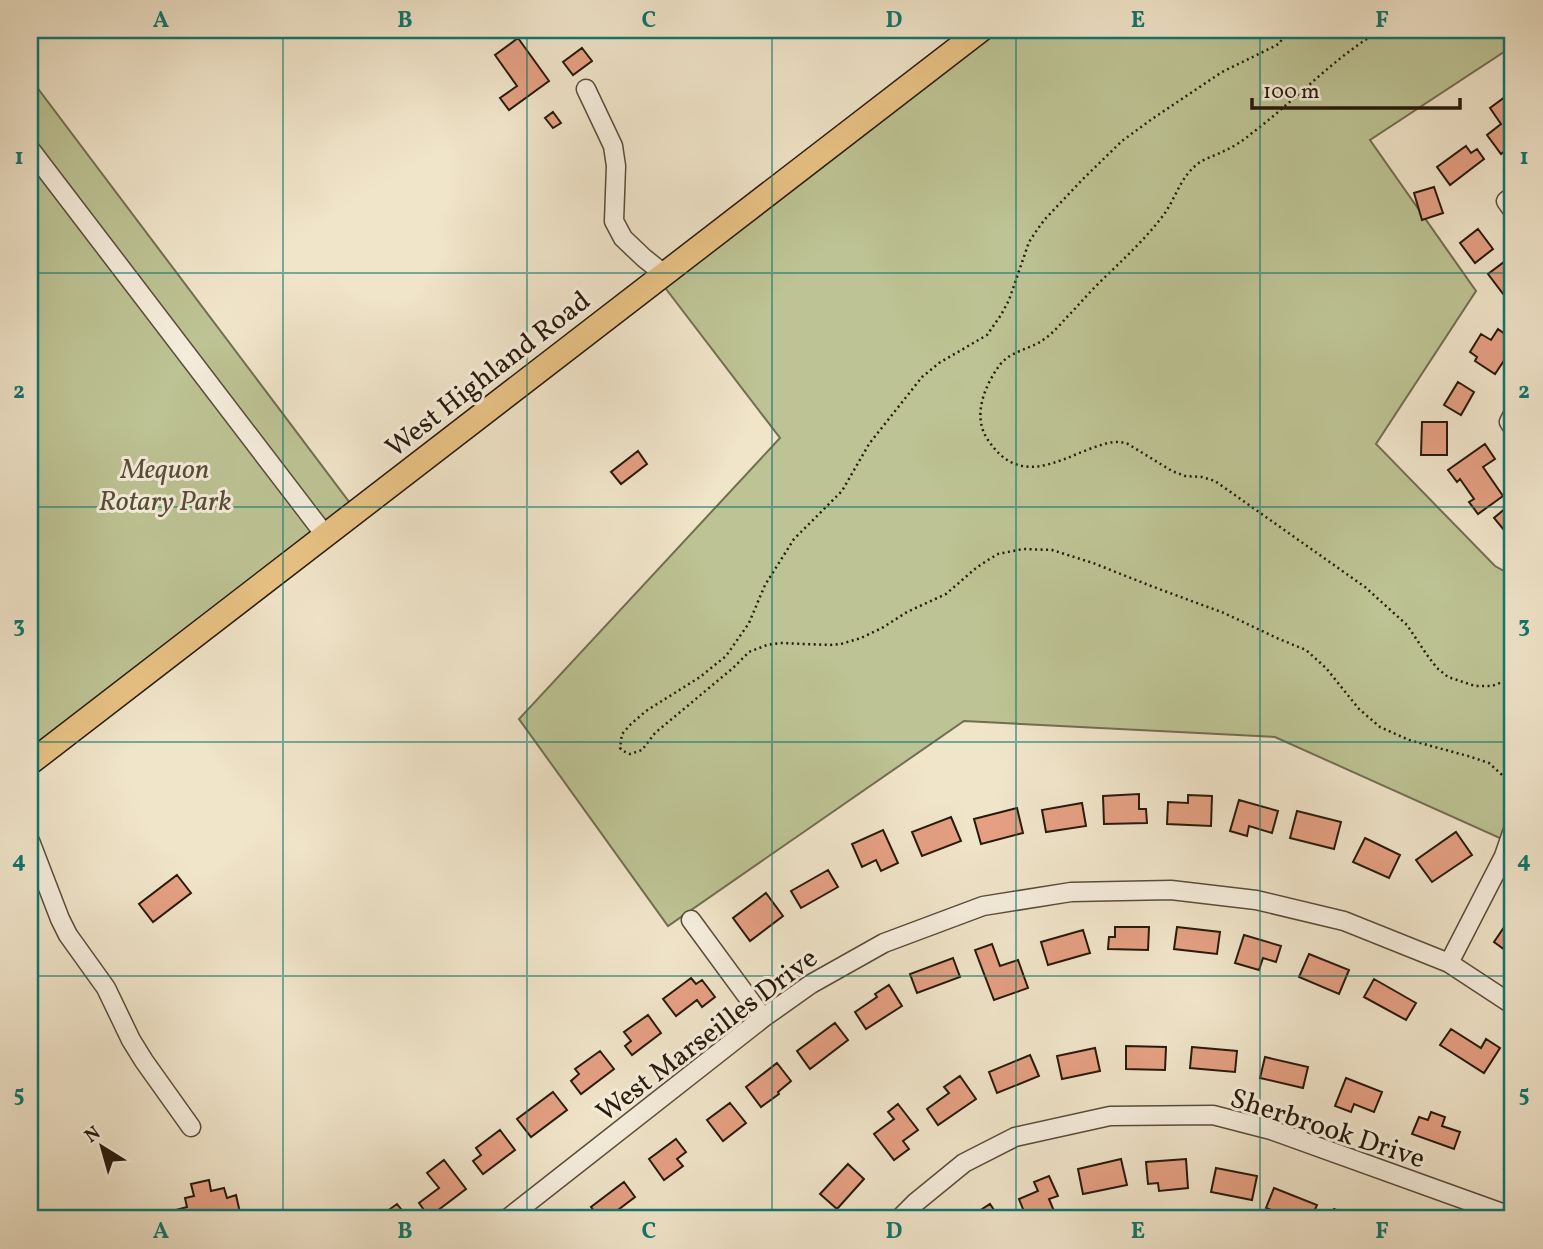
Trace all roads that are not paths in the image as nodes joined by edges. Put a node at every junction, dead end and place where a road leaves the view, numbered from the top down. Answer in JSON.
{"nodes":[{"id":1,"x":981,"y":30,"type":"edge"},
{"id":2,"x":586,"y":89,"type":"dead end"},
{"id":3,"x":30,"y":149,"type":"edge"},
{"id":4,"x":1513,"y":196,"type":"edge"},
{"id":5,"x":1513,"y":211,"type":"edge"},
{"id":6,"x":664,"y":274,"type":"junction"},
{"id":7,"x":1513,"y":414,"type":"edge"},
{"id":8,"x":1513,"y":428,"type":"edge"},
{"id":9,"x":325,"y":535,"type":"junction"},
{"id":10,"x":30,"y":763,"type":"edge"},
{"id":11,"x":1513,"y":830,"type":"edge"},
{"id":12,"x":30,"y":841,"type":"edge"},
{"id":13,"x":691,"y":919,"type":"dead end"},
{"id":14,"x":1449,"y":963,"type":"junction"},
{"id":15,"x":1513,"y":1005,"type":"edge"},
{"id":16,"x":763,"y":1018,"type":"junction"},
{"id":17,"x":191,"y":1127,"type":"dead end"},
{"id":18,"x":1513,"y":1217,"type":"edge"},
{"id":19,"x":507,"y":1219,"type":"edge"},
{"id":20,"x":899,"y":1219,"type":"edge"}],
"edges":[{"from":1,"to":6,"type":"main road","name":"West Highland Road"},
{"from":2,"to":6,"type":"street"},
{"from":3,"to":9,"type":"street"},
{"from":4,"to":5,"type":"street"},
{"from":6,"to":9,"type":"main road","name":"West Highland Road"},
{"from":7,"to":8,"type":"street"},
{"from":9,"to":10,"type":"main road","name":"West Highland Road"},
{"from":11,"to":14,"type":"street"},
{"from":12,"to":17,"type":"street"},
{"from":13,"to":16,"type":"street"},
{"from":14,"to":15,"type":"street","name":"West Marseilles Drive"},
{"from":14,"to":16,"type":"street","name":"West Marseilles Drive"},
{"from":16,"to":19,"type":"street","name":"West Marseilles Drive"},
{"from":18,"to":20,"type":"street","name":"Sherbrook Drive"}]}
